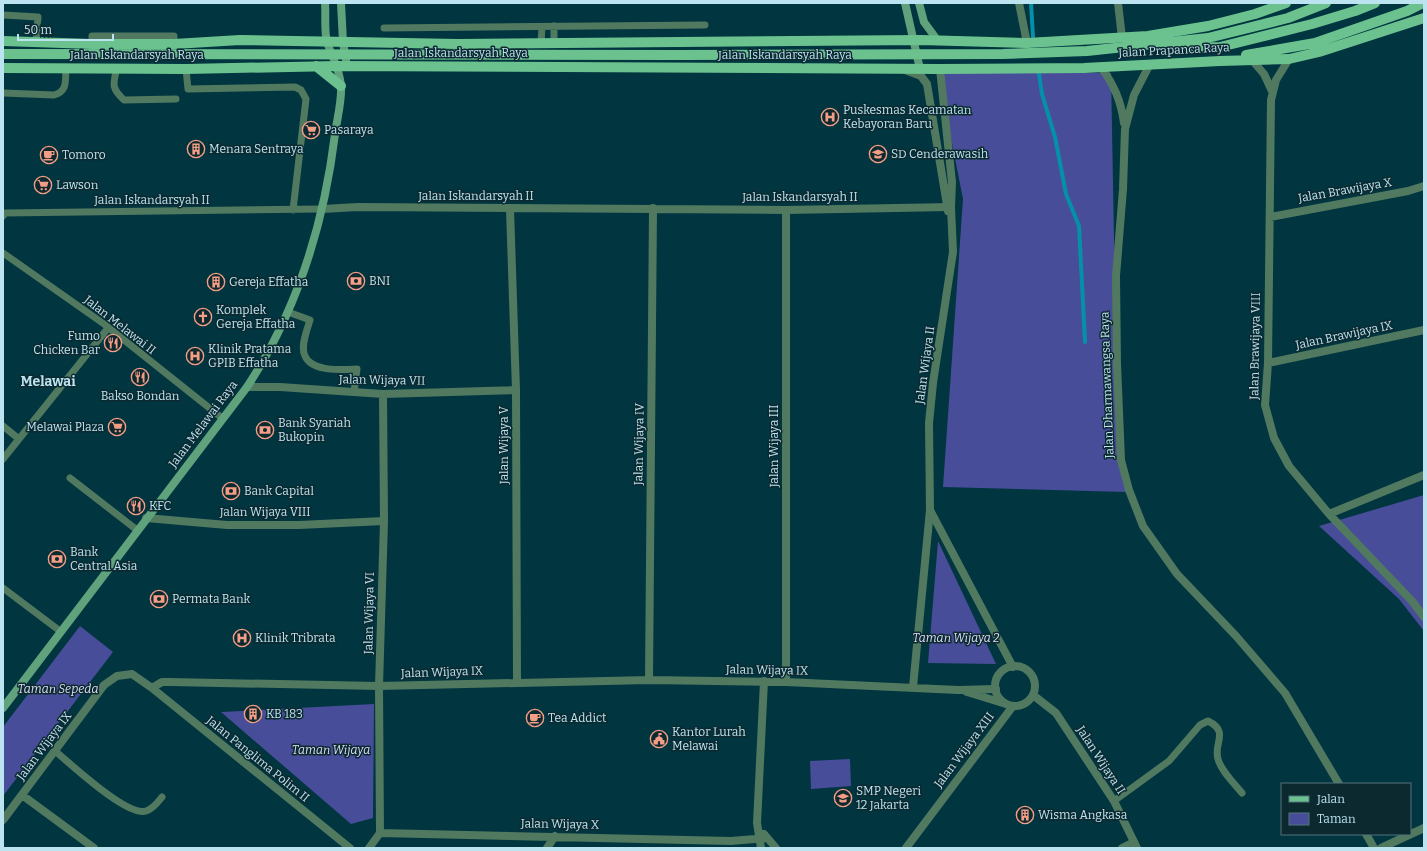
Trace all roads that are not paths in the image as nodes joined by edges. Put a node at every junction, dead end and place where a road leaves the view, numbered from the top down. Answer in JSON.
{"nodes":[{"id":1,"x":326,"y":3,"type":"edge"},
{"id":2,"x":341,"y":3,"type":"edge"},
{"id":3,"x":904,"y":3,"type":"edge"},
{"id":4,"x":919,"y":3,"type":"edge"},
{"id":5,"x":1019,"y":3,"type":"edge"},
{"id":6,"x":1118,"y":3,"type":"edge"},
{"id":7,"x":1286,"y":3,"type":"edge"},
{"id":8,"x":1326,"y":3,"type":"edge"},
{"id":9,"x":1375,"y":3,"type":"edge"},
{"id":10,"x":1423,"y":3,"type":"edge"},
{"id":11,"x":3,"y":15,"type":"edge"},
{"id":12,"x":1424,"y":18,"type":"edge"},
{"id":13,"x":705,"y":25,"type":"dead end"},
{"id":14,"x":542,"y":26,"type":"junction"},
{"id":15,"x":554,"y":26,"type":"junction"},
{"id":16,"x":384,"y":28,"type":"dead end"},
{"id":17,"x":1148,"y":36,"type":"junction"},
{"id":18,"x":1122,"y":38,"type":"junction"},
{"id":19,"x":914,"y":40,"type":"junction"},
{"id":20,"x":3,"y":41,"type":"edge"},
{"id":21,"x":327,"y":41,"type":"junction"},
{"id":22,"x":938,"y":41,"type":"junction"},
{"id":23,"x":36,"y":42,"type":"junction"},
{"id":24,"x":343,"y":42,"type":"junction"},
{"id":25,"x":541,"y":43,"type":"junction"},
{"id":26,"x":554,"y":43,"type":"junction"},
{"id":27,"x":1027,"y":43,"type":"junction"},
{"id":28,"x":3,"y":54,"type":"edge"},
{"id":29,"x":1252,"y":57,"type":"junction"},
{"id":30,"x":1289,"y":59,"type":"junction"},
{"id":31,"x":1150,"y":64,"type":"junction"},
{"id":32,"x":316,"y":66,"type":"junction"},
{"id":33,"x":342,"y":66,"type":"junction"},
{"id":34,"x":1101,"y":67,"type":"junction"},
{"id":35,"x":3,"y":68,"type":"edge"},
{"id":36,"x":66,"y":68,"type":"junction"},
{"id":37,"x":117,"y":68,"type":"junction"},
{"id":38,"x":186,"y":68,"type":"junction"},
{"id":39,"x":901,"y":69,"type":"junction"},
{"id":40,"x":920,"y":69,"type":"junction"},
{"id":41,"x":940,"y":69,"type":"junction"},
{"id":42,"x":341,"y":86,"type":"junction"},
{"id":43,"x":1272,"y":91,"type":"junction"},
{"id":44,"x":3,"y":93,"type":"edge"},
{"id":45,"x":176,"y":99,"type":"dead end"},
{"id":46,"x":1125,"y":130,"type":"junction"},
{"id":47,"x":1424,"y":186,"type":"edge"},
{"id":48,"x":948,"y":207,"type":"junction"},
{"id":49,"x":653,"y":208,"type":"junction"},
{"id":50,"x":322,"y":209,"type":"junction"},
{"id":51,"x":510,"y":209,"type":"junction"},
{"id":52,"x":293,"y":210,"type":"junction"},
{"id":53,"x":786,"y":210,"type":"junction"},
{"id":54,"x":3,"y":216,"type":"edge"},
{"id":55,"x":1270,"y":217,"type":"junction"},
{"id":56,"x":3,"y":252,"type":"edge"},
{"id":57,"x":288,"y":312,"type":"junction"},
{"id":58,"x":108,"y":328,"type":"junction"},
{"id":59,"x":1423,"y":333,"type":"edge"},
{"id":60,"x":1268,"y":363,"type":"junction"},
{"id":61,"x":247,"y":387,"type":"junction"},
{"id":62,"x":516,"y":390,"type":"junction"},
{"id":63,"x":354,"y":392,"type":"junction"},
{"id":64,"x":383,"y":394,"type":"junction"},
{"id":65,"x":222,"y":418,"type":"junction"},
{"id":66,"x":3,"y":426,"type":"edge"},
{"id":67,"x":19,"y":439,"type":"junction"},
{"id":68,"x":3,"y":459,"type":"edge"},
{"id":69,"x":1424,"y":475,"type":"edge"},
{"id":70,"x":70,"y":478,"type":"dead end"},
{"id":71,"x":930,"y":510,"type":"junction"},
{"id":72,"x":1329,"y":514,"type":"junction"},
{"id":73,"x":146,"y":518,"type":"junction"},
{"id":74,"x":384,"y":521,"type":"junction"},
{"id":75,"x":138,"y":530,"type":"junction"},
{"id":76,"x":3,"y":588,"type":"edge"},
{"id":77,"x":1424,"y":617,"type":"edge"},
{"id":78,"x":60,"y":631,"type":"junction"},
{"id":79,"x":1013,"y":666,"type":"junction"},
{"id":80,"x":649,"y":680,"type":"junction"},
{"id":81,"x":764,"y":681,"type":"junction"},
{"id":82,"x":517,"y":682,"type":"junction"},
{"id":83,"x":786,"y":682,"type":"junction"},
{"id":84,"x":379,"y":686,"type":"junction"},
{"id":85,"x":913,"y":687,"type":"junction"},
{"id":86,"x":152,"y":688,"type":"junction"},
{"id":87,"x":996,"y":689,"type":"junction"},
{"id":88,"x":958,"y":690,"type":"junction"},
{"id":89,"x":1033,"y":695,"type":"junction"},
{"id":90,"x":1010,"y":705,"type":"junction"},
{"id":91,"x":3,"y":708,"type":"edge"},
{"id":92,"x":55,"y":751,"type":"junction"},
{"id":93,"x":1338,"y":783,"type":"edge"},
{"id":94,"x":1242,"y":793,"type":"dead end"},
{"id":95,"x":22,"y":795,"type":"junction"},
{"id":96,"x":162,"y":797,"type":"dead end"},
{"id":97,"x":1114,"y":801,"type":"junction"},
{"id":98,"x":3,"y":820,"type":"edge"},
{"id":99,"x":1424,"y":828,"type":"edge"},
{"id":100,"x":380,"y":832,"type":"junction"},
{"id":101,"x":1411,"y":834,"type":"edge"},
{"id":102,"x":1367,"y":835,"type":"edge"},
{"id":103,"x":1409,"y":835,"type":"edge"},
{"id":104,"x":556,"y":836,"type":"junction"},
{"id":105,"x":762,"y":842,"type":"edge"},
{"id":106,"x":728,"y":845,"type":"edge"},
{"id":107,"x":1136,"y":845,"type":"edge"},
{"id":108,"x":94,"y":848,"type":"edge"},
{"id":109,"x":350,"y":848,"type":"edge"},
{"id":110,"x":369,"y":848,"type":"edge"},
{"id":111,"x":547,"y":848,"type":"edge"},
{"id":112,"x":776,"y":848,"type":"edge"},
{"id":113,"x":906,"y":848,"type":"edge"},
{"id":114,"x":1122,"y":848,"type":"edge"},
{"id":115,"x":1374,"y":848,"type":"edge"},
{"id":116,"x":1381,"y":848,"type":"edge"}],
"edges":[{"from":1,"to":21,"type":"main road"},
{"from":2,"to":24,"type":"main road"},
{"from":3,"to":19,"type":"main road"},
{"from":4,"to":22,"type":"main road"},
{"from":5,"to":27,"type":"street"},
{"from":6,"to":18,"type":"street"},
{"from":7,"to":17,"type":"main road","name":"Jalan Prapanca Raya"},
{"from":8,"to":28,"type":"main road","bridge":true},
{"from":9,"to":17,"type":"main road"},
{"from":10,"to":29,"type":"main road"},
{"from":11,"to":23,"type":"lane"},
{"from":12,"to":30,"type":"main road"},
{"from":13,"to":15,"type":"lane"},
{"from":14,"to":15,"type":"lane"},
{"from":14,"to":16,"type":"lane"},
{"from":14,"to":25,"type":"lane"},
{"from":15,"to":26,"type":"lane"},
{"from":17,"to":18,"type":"main road","name":"Jalan Prapanca Raya"},
{"from":18,"to":27,"type":"main road","name":"Jalan Prapanca Raya"},
{"from":19,"to":22,"type":"main road","name":"Jalan Prapanca Raya"},
{"from":19,"to":26,"type":"main road","name":"Jalan Iskandarsyah Raya"},
{"from":19,"to":40,"type":"main road"},
{"from":20,"to":23,"type":"main road","name":"Jalan Iskandarsyah Raya"},
{"from":21,"to":23,"type":"main road","name":"Jalan Iskandarsyah Raya"},
{"from":21,"to":24,"type":"main road","name":"Jalan Iskandarsyah Raya"},
{"from":21,"to":33,"type":"main road"},
{"from":22,"to":27,"type":"main road","name":"Jalan Prapanca Raya"},
{"from":24,"to":25,"type":"main road","name":"Jalan Iskandarsyah Raya"},
{"from":24,"to":33,"type":"main road"},
{"from":25,"to":26,"type":"main road","name":"Jalan Iskandarsyah Raya"},
{"from":29,"to":30,"type":"main road"},
{"from":29,"to":31,"type":"main road","name":"Jalan Prapanca Raya"},
{"from":29,"to":43,"type":"street","name":"Jalan Brawijaya VIII"},
{"from":30,"to":43,"type":"street","name":"Jalan Brawijaya VIII"},
{"from":31,"to":34,"type":"main road","name":"Jalan Prapanca Raya"},
{"from":31,"to":46,"type":"street","name":"Jalan Dharmawangsa Raya"},
{"from":32,"to":33,"type":"main road","name":"Jalan Iskandarsyah Raya"},
{"from":32,"to":38,"type":"main road","name":"Jalan Iskandarsyah Raya"},
{"from":32,"to":42,"type":"main road"},
{"from":33,"to":39,"type":"main road","name":"Jalan Iskandarsyah Raya"},
{"from":33,"to":42,"type":"main road","name":"Jalan Melawai Raya"},
{"from":34,"to":41,"type":"main road","name":"Jalan Prapanca Raya"},
{"from":34,"to":46,"type":"street","name":"Jalan Dharmawangsa Raya"},
{"from":35,"to":36,"type":"main road","name":"Jalan Iskandarsyah Raya"},
{"from":36,"to":37,"type":"main road","name":"Jalan Iskandarsyah Raya"},
{"from":36,"to":44,"type":"lane"},
{"from":37,"to":38,"type":"main road","name":"Jalan Iskandarsyah Raya"},
{"from":37,"to":45,"type":"lane"},
{"from":38,"to":52,"type":"lane"},
{"from":39,"to":40,"type":"main road","name":"Jalan Iskandarsyah Raya"},
{"from":39,"to":48,"type":"street","name":"Jalan Wijaya II"},
{"from":40,"to":41,"type":"main road","name":"Jalan Prapanca Raya"},
{"from":41,"to":48,"type":"street","name":"Jalan Wijaya II"},
{"from":42,"to":50,"type":"main road","name":"Jalan Melawai Raya"},
{"from":43,"to":55,"type":"street","name":"Jalan Brawijaya VIII"},
{"from":46,"to":93,"type":"street","name":"Jalan Dharmawangsa Raya"},
{"from":47,"to":55,"type":"street","name":"Jalan Brawijaya X"},
{"from":48,"to":53,"type":"street","name":"Jalan Iskandarsyah II"},
{"from":48,"to":71,"type":"street","name":"Jalan Wijaya II"},
{"from":49,"to":51,"type":"street","name":"Jalan Iskandarsyah II"},
{"from":49,"to":53,"type":"street","name":"Jalan Iskandarsyah II"},
{"from":49,"to":80,"type":"street","name":"Jalan Wijaya IV"},
{"from":50,"to":51,"type":"street","name":"Jalan Iskandarsyah II"},
{"from":50,"to":52,"type":"lane","name":"Jalan Iskandarsyah II"},
{"from":50,"to":57,"type":"main road","name":"Jalan Melawai Raya"},
{"from":51,"to":62,"type":"street","name":"Jalan Wijaya V"},
{"from":52,"to":54,"type":"lane","name":"Jalan Iskandarsyah II"},
{"from":53,"to":83,"type":"street","name":"Jalan Wijaya III"},
{"from":55,"to":60,"type":"street","name":"Jalan Brawijaya VIII"},
{"from":56,"to":58,"type":"lane","name":"Jalan Melawai II"},
{"from":57,"to":61,"type":"main road","name":"Jalan Melawai Raya"},
{"from":57,"to":63,"type":"lane"},
{"from":58,"to":65,"type":"lane","name":"Jalan Melawai II"},
{"from":58,"to":67,"type":"lane"},
{"from":59,"to":60,"type":"street","name":"Jalan Brawijaya IX"},
{"from":60,"to":72,"type":"street","name":"Jalan Brawijaya VIII"},
{"from":61,"to":63,"type":"street","name":"Jalan Wijaya VII"},
{"from":61,"to":65,"type":"main road","name":"Jalan Melawai Raya"},
{"from":62,"to":64,"type":"street","name":"Jalan Wijaya VII"},
{"from":62,"to":82,"type":"street","name":"Jalan Wijaya V"},
{"from":63,"to":64,"type":"street","name":"Jalan Wijaya VII"},
{"from":64,"to":74,"type":"street","name":"Jalan Wijaya VI"},
{"from":65,"to":73,"type":"main road","name":"Jalan Melawai Raya"},
{"from":66,"to":67,"type":"lane"},
{"from":67,"to":68,"type":"lane"},
{"from":69,"to":72,"type":"street"},
{"from":70,"to":75,"type":"lane"},
{"from":71,"to":79,"type":"street","name":"Jalan Wijaya II"},
{"from":71,"to":85,"type":"street","name":"Jalan Wijaya II"},
{"from":72,"to":77,"type":"street","name":"Jalan Brawijaya VIII"},
{"from":73,"to":74,"type":"street","name":"Jalan Wijaya VIII"},
{"from":73,"to":75,"type":"main road","name":"Jalan Melawai Raya"},
{"from":74,"to":84,"type":"street","name":"Jalan Wijaya VI"},
{"from":75,"to":78,"type":"main road","name":"Jalan Melawai Raya"},
{"from":76,"to":78,"type":"lane"},
{"from":78,"to":91,"type":"main road","name":"Jalan Melawai Raya"},
{"from":79,"to":87,"type":"street"},
{"from":79,"to":89,"type":"street"},
{"from":80,"to":81,"type":"street","name":"Jalan Wijaya IX"},
{"from":80,"to":82,"type":"street","name":"Jalan Wijaya IX"},
{"from":81,"to":83,"type":"street","name":"Jalan Wijaya IX"},
{"from":81,"to":105,"type":"street"},
{"from":82,"to":84,"type":"street","name":"Jalan Wijaya IX"},
{"from":83,"to":85,"type":"street","name":"Jalan Wijaya IX"},
{"from":84,"to":86,"type":"street","name":"Jalan Wijaya IX"},
{"from":84,"to":100,"type":"street","name":"Jalan Wijaya VI"},
{"from":85,"to":88,"type":"street","name":"Jalan Wijaya IX"},
{"from":86,"to":92,"type":"street","name":"Jalan Wijaya IX"},
{"from":86,"to":109,"type":"street","name":"Jalan Panglima Polim II"},
{"from":87,"to":88,"type":"street","name":"Jalan Wijaya IX"},
{"from":87,"to":90,"type":"street"},
{"from":88,"to":90,"type":"street","name":"Jalan Wijaya IX"},
{"from":89,"to":90,"type":"street"},
{"from":89,"to":97,"type":"street","name":"Jalan Wijaya II"},
{"from":90,"to":113,"type":"street","name":"Jalan Wijaya XIII"},
{"from":92,"to":95,"type":"street","name":"Jalan Wijaya IX"},
{"from":92,"to":96,"type":"lane"},
{"from":94,"to":97,"type":"lane"},
{"from":95,"to":98,"type":"street","name":"Jalan Wijaya IX"},
{"from":95,"to":108,"type":"street"},
{"from":97,"to":107,"type":"street","name":"Jalan Wijaya II"},
{"from":99,"to":101,"type":"street"},
{"from":100,"to":104,"type":"street","name":"Jalan Wijaya X"},
{"from":100,"to":110,"type":"street"},
{"from":102,"to":115,"type":"street"},
{"from":103,"to":116,"type":"street"},
{"from":104,"to":106,"type":"street","name":"Jalan Wijaya X"},
{"from":104,"to":111,"type":"street"},
{"from":105,"to":106,"type":"street","name":"Jalan Wijaya X"},
{"from":105,"to":112,"type":"street"},
{"from":107,"to":114,"type":"street"}]}
